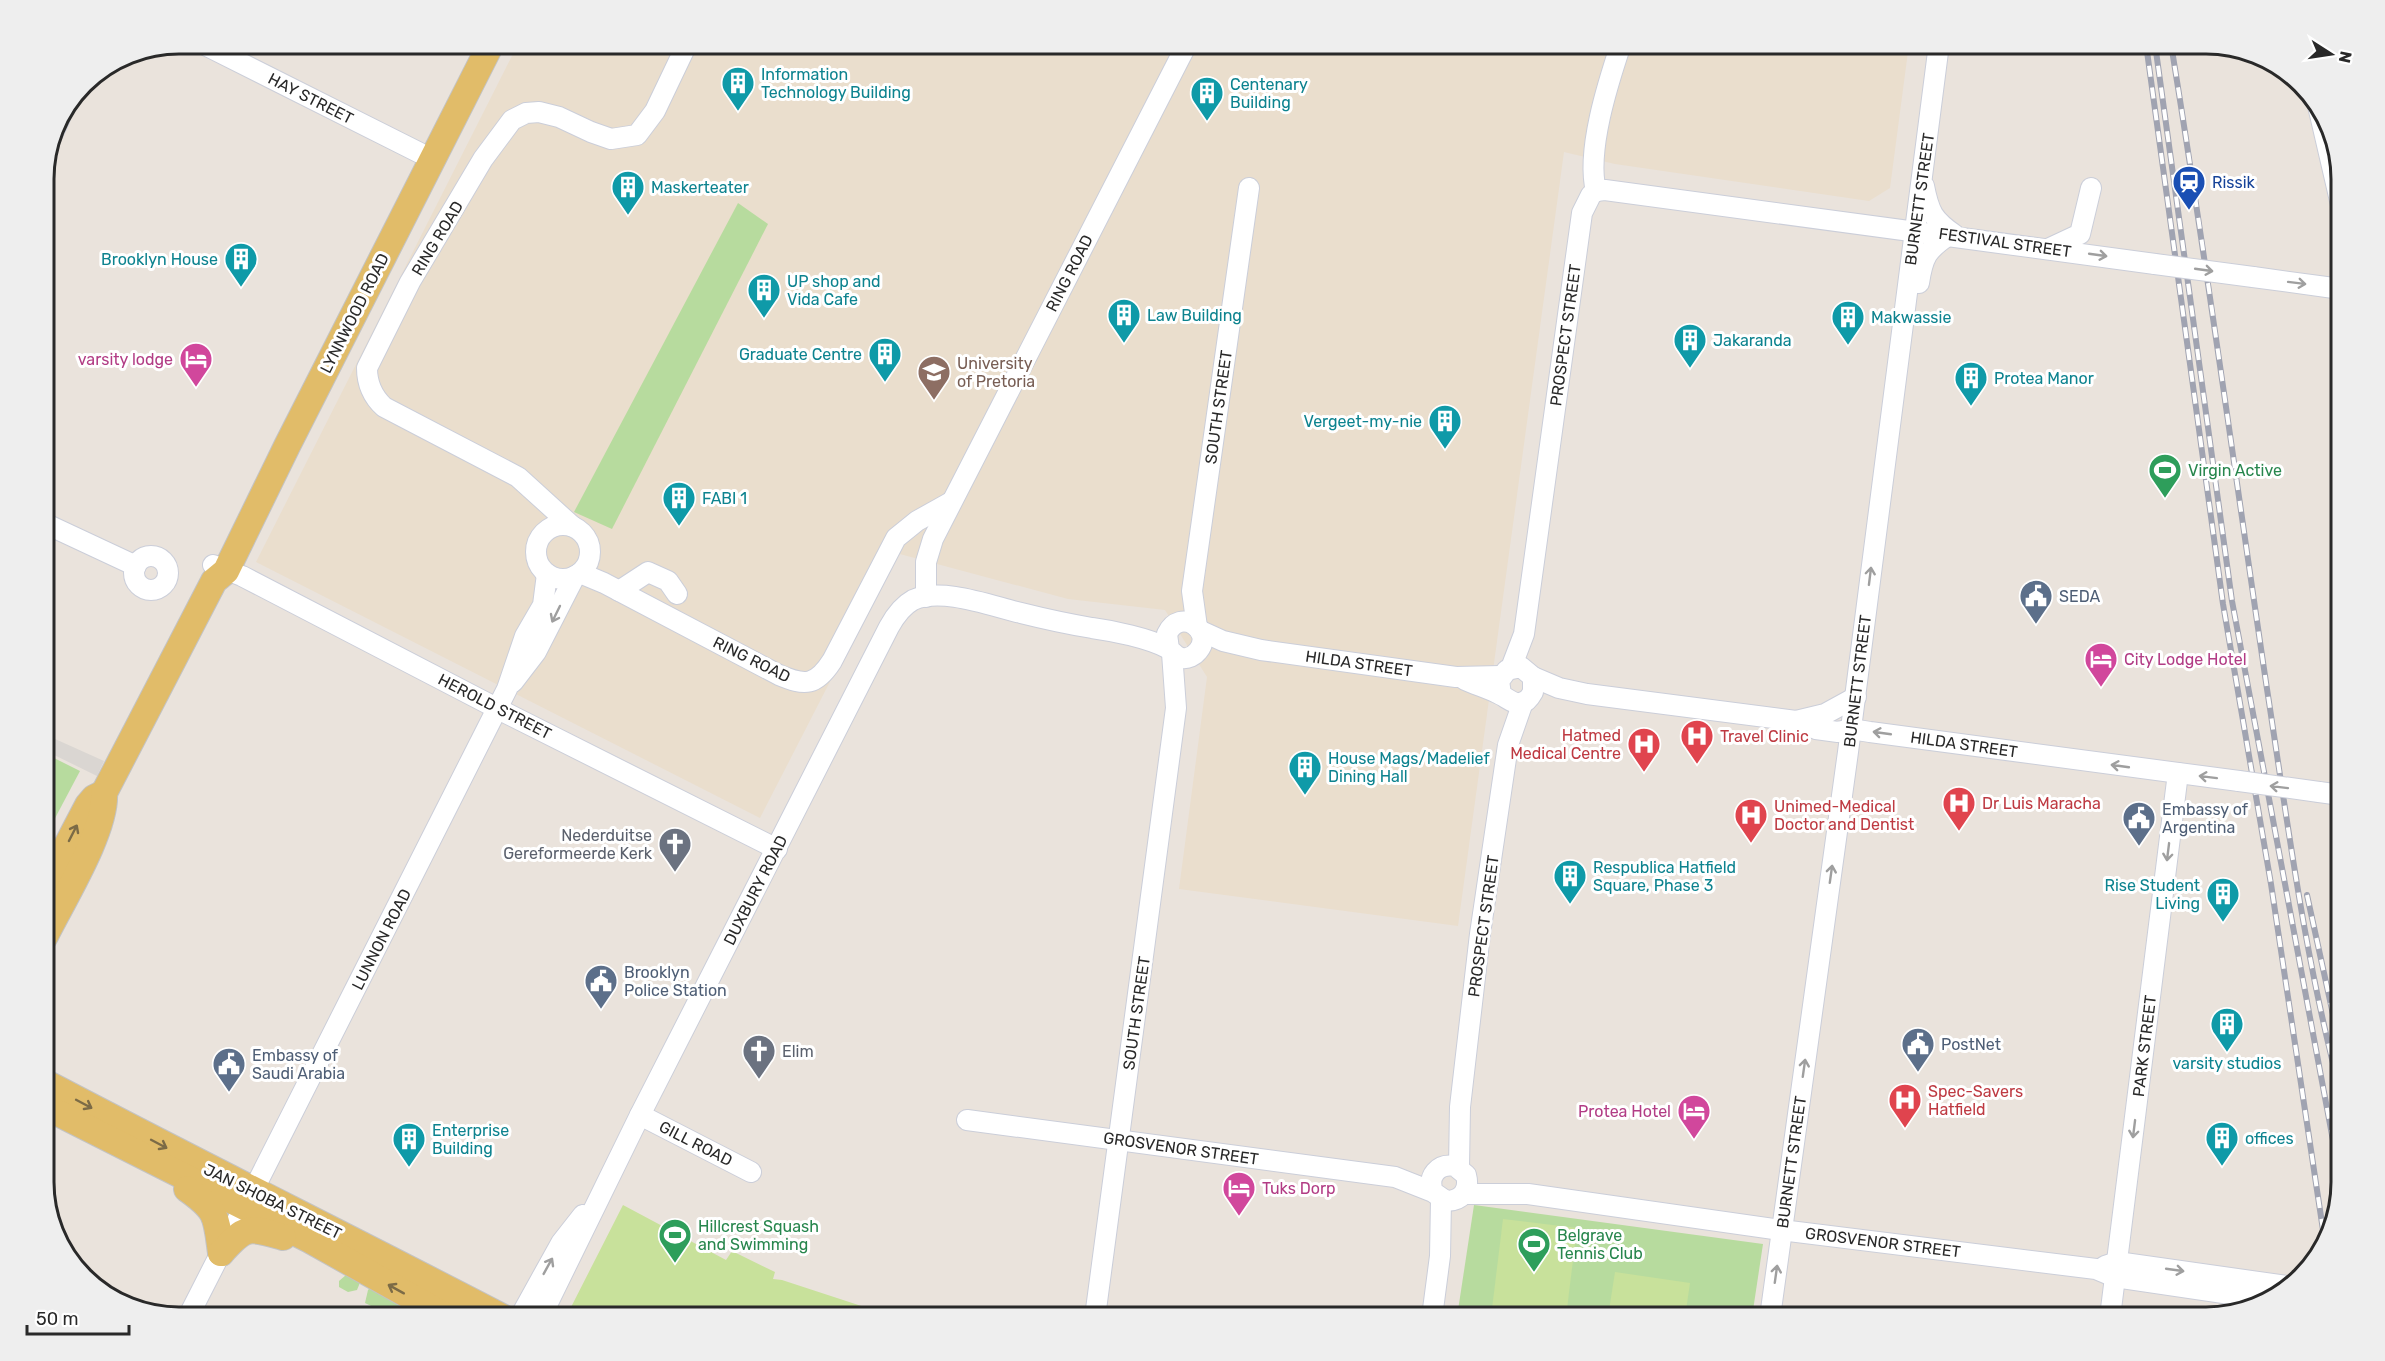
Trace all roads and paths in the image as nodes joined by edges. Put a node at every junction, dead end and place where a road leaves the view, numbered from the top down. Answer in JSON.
{"nodes":[{"id":1,"x":223,"y":54,"type":"edge"},
{"id":2,"x":470,"y":54,"type":"edge"},
{"id":3,"x":486,"y":54,"type":"edge"},
{"id":4,"x":682,"y":54,"type":"edge"},
{"id":5,"x":1182,"y":54,"type":"edge"},
{"id":6,"x":1618,"y":54,"type":"edge"},
{"id":7,"x":1939,"y":54,"type":"edge"},
{"id":8,"x":420,"y":153,"type":"junction"},
{"id":9,"x":1922,"y":175,"type":"junction"},
{"id":10,"x":1249,"y":188,"type":"dead end"},
{"id":11,"x":2091,"y":188,"type":"dead end"},
{"id":12,"x":1596,"y":191,"type":"junction"},
{"id":13,"x":1914,"y":230,"type":"junction"},
{"id":14,"x":1953,"y":235,"type":"junction"},
{"id":15,"x":2050,"y":248,"type":"junction"},
{"id":16,"x":2331,"y":288,"type":"edge"},
{"id":17,"x":1894,"y":384,"type":"junction"},
{"id":18,"x":542,"y":500,"type":"junction"},
{"id":19,"x":951,"y":502,"type":"junction"},
{"id":20,"x":572,"y":526,"type":"junction"},
{"id":21,"x":54,"y":528,"type":"edge"},
{"id":22,"x":541,"y":536,"type":"junction"},
{"id":23,"x":136,"y":566,"type":"dead end"},
{"id":24,"x":218,"y":572,"type":"junction"},
{"id":25,"x":547,"y":574,"type":"junction"},
{"id":26,"x":578,"y":575,"type":"junction"},
{"id":27,"x":619,"y":591,"type":"junction"},
{"id":28,"x":1192,"y":591,"type":"junction"},
{"id":29,"x":677,"y":594,"type":"dead end"},
{"id":30,"x":927,"y":597,"type":"junction"},
{"id":31,"x":1199,"y":629,"type":"junction"},
{"id":32,"x":1172,"y":639,"type":"junction"},
{"id":33,"x":1261,"y":650,"type":"junction"},
{"id":34,"x":1196,"y":653,"type":"junction"},
{"id":35,"x":1517,"y":686,"type":"junction"},
{"id":36,"x":507,"y":689,"type":"junction"},
{"id":37,"x":1856,"y":697,"type":"junction"},
{"id":38,"x":1176,"y":708,"type":"junction"},
{"id":39,"x":497,"y":709,"type":"junction"},
{"id":40,"x":1796,"y":721,"type":"junction"},
{"id":41,"x":1851,"y":729,"type":"junction"},
{"id":42,"x":2178,"y":774,"type":"junction"},
{"id":43,"x":104,"y":793,"type":"junction"},
{"id":44,"x":2331,"y":794,"type":"edge"},
{"id":45,"x":777,"y":849,"type":"junction"},
{"id":46,"x":54,"y":871,"type":"edge"},
{"id":47,"x":54,"y":918,"type":"edge"},
{"id":48,"x":54,"y":1087,"type":"edge"},
{"id":49,"x":1460,"y":1107,"type":"junction"},
{"id":50,"x":54,"y":1111,"type":"edge"},
{"id":51,"x":640,"y":1115,"type":"junction"},
{"id":52,"x":967,"y":1120,"type":"dead end"},
{"id":53,"x":1119,"y":1140,"type":"junction"},
{"id":54,"x":161,"y":1165,"type":"junction"},
{"id":55,"x":1437,"y":1170,"type":"junction"},
{"id":56,"x":751,"y":1172,"type":"dead end"},
{"id":57,"x":1395,"y":1177,"type":"junction"},
{"id":58,"x":1453,"y":1188,"type":"junction"},
{"id":59,"x":249,"y":1198,"type":"junction"},
{"id":60,"x":598,"y":1198,"type":"junction"},
{"id":61,"x":1781,"y":1230,"type":"junction"},
{"id":62,"x":313,"y":1242,"type":"junction"},
{"id":63,"x":221,"y":1253,"type":"junction"},
{"id":64,"x":2116,"y":1269,"type":"junction"},
{"id":65,"x":2276,"y":1285,"type":"edge"},
{"id":66,"x":2255,"y":1297,"type":"edge"},
{"id":67,"x":193,"y":1307,"type":"edge"},
{"id":68,"x":429,"y":1307,"type":"edge"},
{"id":69,"x":481,"y":1307,"type":"edge"},
{"id":70,"x":526,"y":1307,"type":"edge"},
{"id":71,"x":546,"y":1307,"type":"edge"},
{"id":72,"x":1096,"y":1307,"type":"edge"},
{"id":73,"x":1433,"y":1307,"type":"edge"},
{"id":74,"x":1771,"y":1307,"type":"edge"},
{"id":75,"x":2111,"y":1307,"type":"edge"}],
"edges":[{"from":1,"to":8,"type":"street","name":"HAY STREET"},
{"from":2,"to":8,"type":"main road","name":"LYNNWOOD ROAD"},
{"from":3,"to":24,"type":"main road","name":"LYNNWOOD ROAD"},
{"from":4,"to":18,"type":"street","name":"RING ROAD"},
{"from":5,"to":19,"type":"street","name":"RING ROAD"},
{"from":6,"to":12,"type":"street"},
{"from":7,"to":9,"type":"street","name":"BURNETT STREET"},
{"from":8,"to":24,"type":"main road","name":"LYNNWOOD ROAD"},
{"from":9,"to":13,"type":"street","name":"BURNETT STREET"},
{"from":9,"to":14,"type":"street"},
{"from":10,"to":28,"type":"street","name":"SOUTH STREET"},
{"from":11,"to":15,"type":"street"},
{"from":12,"to":13,"type":"street","name":"FESTIVAL STREET"},
{"from":12,"to":35,"type":"street","name":"PROSPECT STREET"},
{"from":13,"to":14,"type":"street","name":"FESTIVAL STREET"},
{"from":13,"to":17,"type":"street","name":"BURNETT STREET"},
{"from":14,"to":15,"type":"street","name":"FESTIVAL STREET"},
{"from":14,"to":17,"type":"street"},
{"from":15,"to":16,"type":"street","name":"FESTIVAL STREET","one_way":true,"bridge":true},
{"from":37,"to":17,"type":"street","name":"BURNETT STREET","one_way":true},
{"from":18,"to":20,"type":"street","name":"RING ROAD"},
{"from":18,"to":22,"type":"street"},
{"from":19,"to":27,"type":"street","name":"RING ROAD"},
{"from":19,"to":30,"type":"street","name":"RING ROAD"},
{"from":20,"to":22,"type":"street"},
{"from":20,"to":26,"type":"street"},
{"from":21,"to":23,"type":"street"},
{"from":22,"to":25,"type":"street"},
{"from":24,"to":39,"type":"street","name":"HEROLD STREET"},
{"from":24,"to":43,"type":"main road","name":"LYNNWOOD ROAD"},
{"from":25,"to":26,"type":"street"},
{"from":25,"to":36,"type":"street","name":"LUNNON ROAD"},
{"from":26,"to":27,"type":"street","name":"RING ROAD"},
{"from":26,"to":36,"type":"street","name":"LUNNON ROAD","one_way":true},
{"from":27,"to":29,"type":"street"},
{"from":28,"to":31,"type":"street","name":"SOUTH STREET"},
{"from":28,"to":32,"type":"street","name":"SOUTH STREET"},
{"from":30,"to":32,"type":"street"},
{"from":30,"to":45,"type":"street","name":"DUXBURY ROAD"},
{"from":31,"to":32,"type":"street"},
{"from":31,"to":33,"type":"street","name":"HILDA STREET"},
{"from":31,"to":34,"type":"street"},
{"from":32,"to":34,"type":"street"},
{"from":32,"to":38,"type":"street","name":"SOUTH STREET"},
{"from":33,"to":34,"type":"street","name":"HILDA STREET"},
{"from":33,"to":35,"type":"street","name":"HILDA STREET"},
{"from":34,"to":38,"type":"street","name":"SOUTH STREET"},
{"from":35,"to":40,"type":"street","name":"HILDA STREET"},
{"from":35,"to":49,"type":"street","name":"PROSPECT STREET"},
{"from":36,"to":39,"type":"street","name":"LUNNON ROAD"},
{"from":37,"to":40,"type":"street"},
{"from":37,"to":41,"type":"street","name":"BURNETT STREET"},
{"from":38,"to":53,"type":"street","name":"SOUTH STREET"},
{"from":39,"to":45,"type":"street","name":"HEROLD STREET"},
{"from":39,"to":59,"type":"street","name":"LUNNON ROAD"},
{"from":40,"to":41,"type":"street","name":"HILDA STREET"},
{"from":42,"to":41,"type":"street","name":"HILDA STREET","one_way":true},
{"from":61,"to":41,"type":"street","name":"BURNETT STREET","one_way":true},
{"from":44,"to":42,"type":"street","name":"HILDA STREET","one_way":true,"bridge":true},
{"from":42,"to":64,"type":"street","name":"PARK STREET","one_way":true},
{"from":46,"to":43,"type":"main road","name":"LYNNWOOD ROAD","one_way":true},
{"from":43,"to":47,"type":"main road","name":"LYNNWOOD ROAD"},
{"from":45,"to":51,"type":"street","name":"DUXBURY ROAD"},
{"from":48,"to":59,"type":"main road","name":"JAN SHOBA STREET","one_way":true},
{"from":49,"to":55,"type":"street","name":"PROSPECT STREET"},
{"from":49,"to":58,"type":"street","name":"PROSPECT STREET"},
{"from":50,"to":54,"type":"main road","name":"JAN SHOBA STREET"},
{"from":51,"to":56,"type":"street","name":"GILL ROAD"},
{"from":51,"to":60,"type":"street","name":"DUXBURY ROAD"},
{"from":52,"to":53,"type":"street","name":"GROSVENOR STREET"},
{"from":53,"to":57,"type":"street","name":"GROSVENOR STREET"},
{"from":53,"to":72,"type":"street","name":"SOUTH STREET"},
{"from":54,"to":59,"type":"main road","name":"JAN SHOBA STREET"},
{"from":54,"to":63,"type":"main road"},
{"from":55,"to":57,"type":"street","name":"GROSVENOR STREET"},
{"from":55,"to":58,"type":"street","name":"PROSPECT STREET"},
{"from":57,"to":58,"type":"street","name":"GROSVENOR STREET"},
{"from":58,"to":61,"type":"street","name":"GROSVENOR STREET"},
{"from":58,"to":73,"type":"street","name":"PROSPECT STREET"},
{"from":59,"to":62,"type":"main road"},
{"from":59,"to":63,"type":"street","name":"LUNNON ROAD"},
{"from":59,"to":69,"type":"main road","name":"JAN SHOBA STREET"},
{"from":70,"to":60,"type":"street","name":"DUXBURY ROAD","one_way":true},
{"from":60,"to":71,"type":"street","name":"DUXBURY ROAD"},
{"from":61,"to":64,"type":"street","name":"GROSVENOR STREET"},
{"from":74,"to":61,"type":"street","name":"BURNETT STREET","one_way":true},
{"from":62,"to":63,"type":"main road"},
{"from":68,"to":62,"type":"main road","name":"JAN SHOBA STREET","one_way":true},
{"from":63,"to":67,"type":"street","name":"LUNNON ROAD"},
{"from":64,"to":65,"type":"street","name":"GROSVENOR STREET","one_way":true},
{"from":64,"to":66,"type":"street","name":"GROSVENOR STREET"},
{"from":64,"to":75,"type":"street","name":"PARK STREET"}]}
